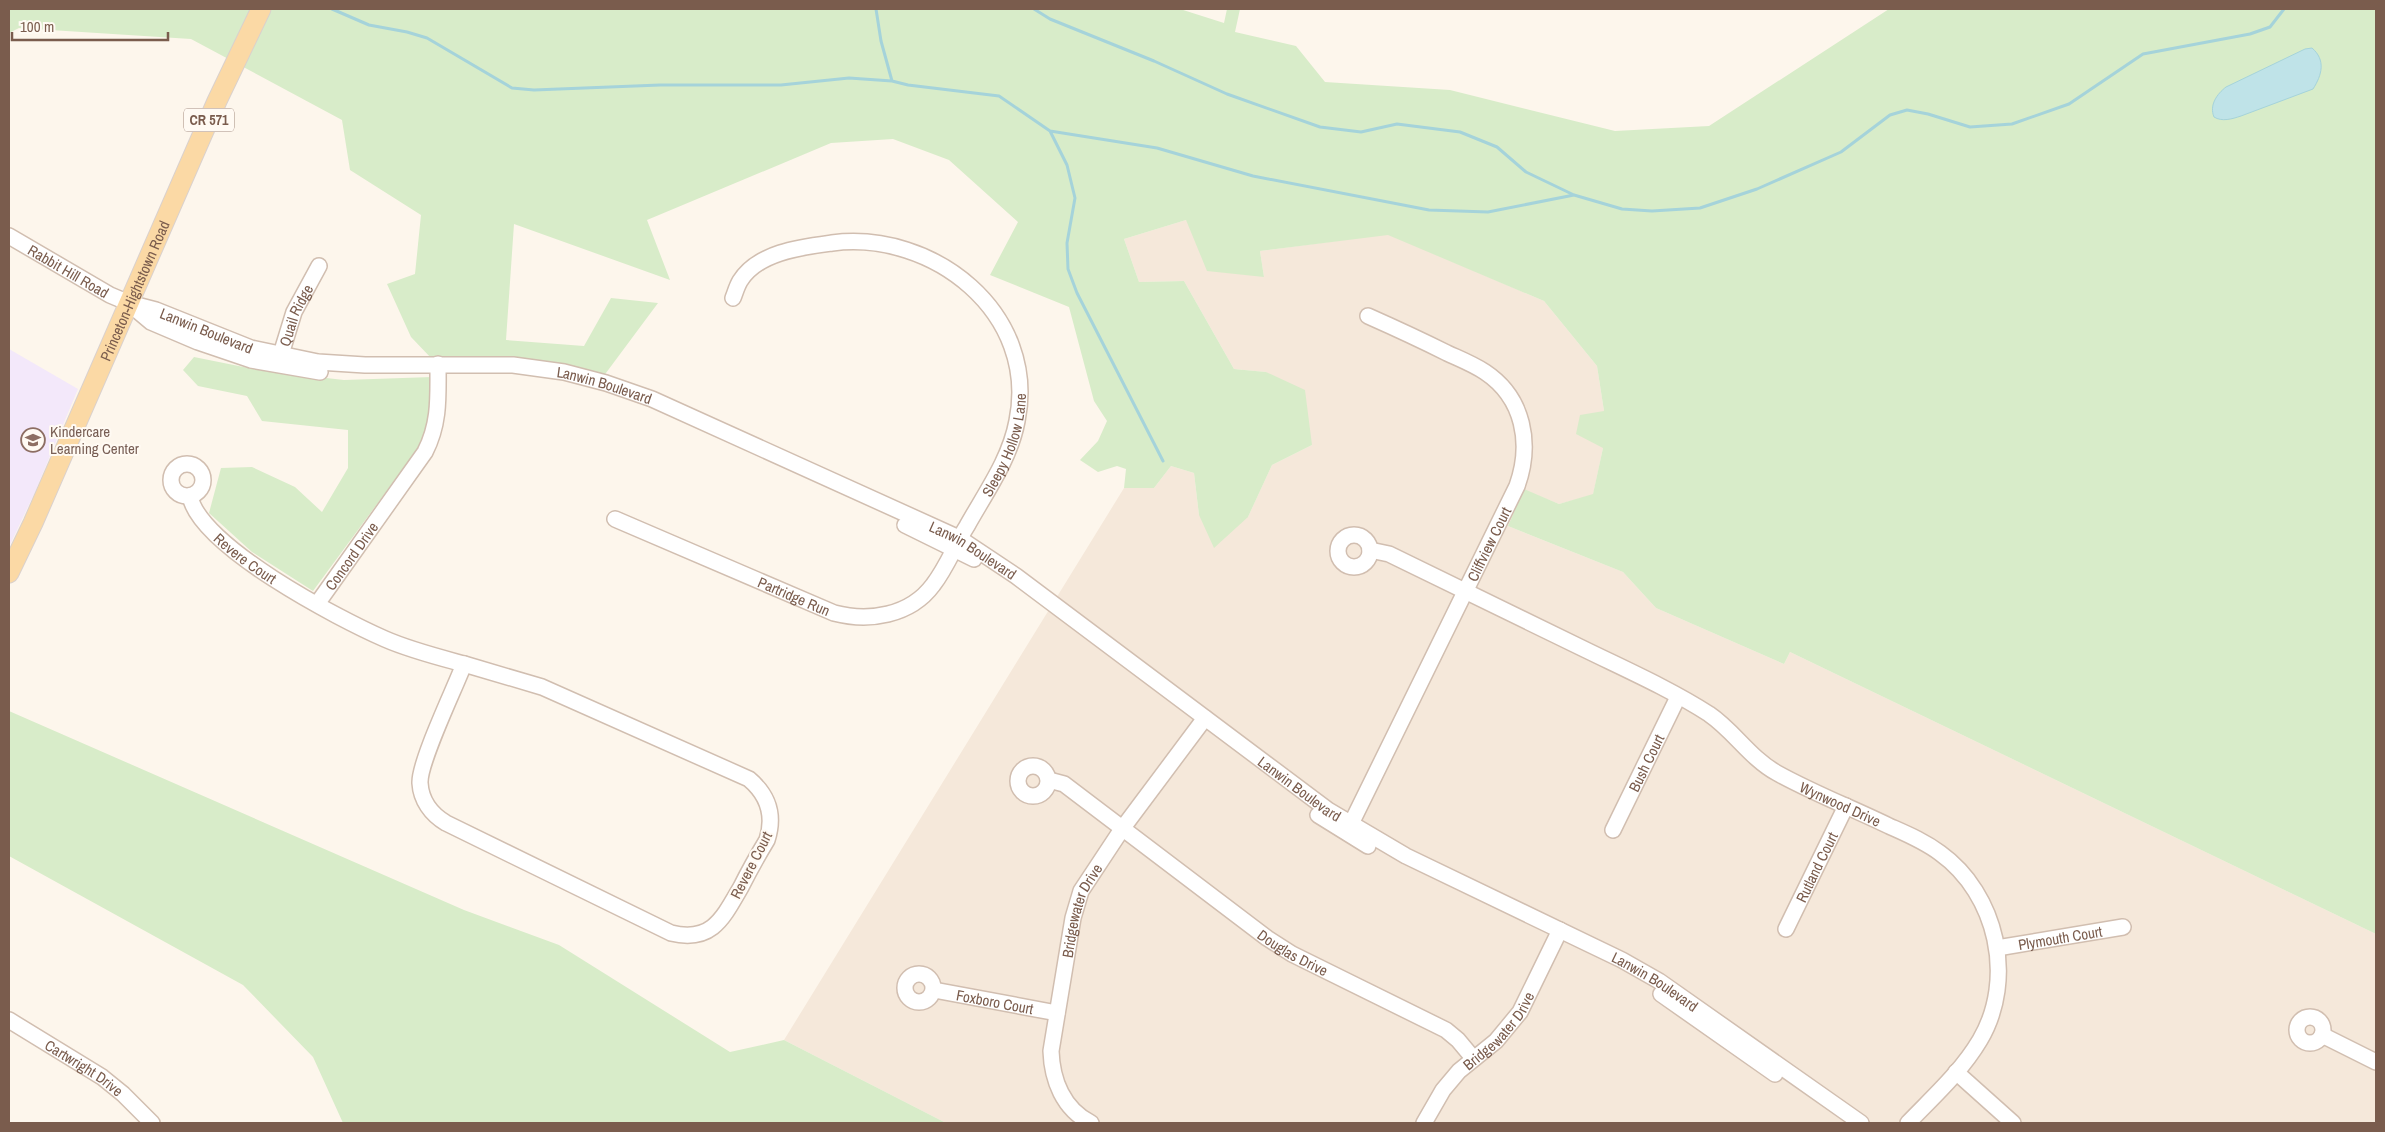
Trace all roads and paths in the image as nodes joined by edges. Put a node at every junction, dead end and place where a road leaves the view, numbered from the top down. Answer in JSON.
{"nodes":[{"id":1,"x":261,"y":9,"type":"edge"},
{"id":2,"x":9,"y":236,"type":"edge"},
{"id":3,"x":319,"y":266,"type":"dead end"},
{"id":4,"x":733,"y":298,"type":"dead end"},
{"id":5,"x":129,"y":304,"type":"junction"},
{"id":6,"x":1368,"y":316,"type":"dead end"},
{"id":7,"x":279,"y":360,"type":"junction"},
{"id":8,"x":438,"y":368,"type":"junction"},
{"id":9,"x":190,"y":496,"type":"dead end"},
{"id":10,"x":615,"y":519,"type":"dead end"},
{"id":11,"x":957,"y":543,"type":"junction"},
{"id":12,"x":1370,"y":550,"type":"dead end"},
{"id":13,"x":9,"y":573,"type":"edge"},
{"id":14,"x":1466,"y":591,"type":"junction"},
{"id":15,"x":317,"y":604,"type":"junction"},
{"id":16,"x":464,"y":664,"type":"junction"},
{"id":17,"x":1678,"y":696,"type":"junction"},
{"id":18,"x":1202,"y":722,"type":"junction"},
{"id":19,"x":1049,"y":780,"type":"dead end"},
{"id":20,"x":1846,"y":806,"type":"junction"},
{"id":21,"x":1122,"y":829,"type":"junction"},
{"id":22,"x":1349,"y":829,"type":"junction"},
{"id":23,"x":1613,"y":830,"type":"dead end"},
{"id":24,"x":2123,"y":927,"type":"dead end"},
{"id":25,"x":1786,"y":930,"type":"dead end"},
{"id":26,"x":1558,"y":934,"type":"junction"},
{"id":27,"x":1997,"y":948,"type":"junction"},
{"id":28,"x":934,"y":990,"type":"dead end"},
{"id":29,"x":1057,"y":1013,"type":"junction"},
{"id":30,"x":9,"y":1020,"type":"edge"},
{"id":31,"x":2322,"y":1035,"type":"dead end"},
{"id":32,"x":1473,"y":1058,"type":"junction"},
{"id":33,"x":2376,"y":1062,"type":"edge"},
{"id":34,"x":1956,"y":1072,"type":"junction"},
{"id":35,"x":152,"y":1123,"type":"edge"},
{"id":36,"x":1091,"y":1123,"type":"edge"},
{"id":37,"x":1424,"y":1123,"type":"edge"},
{"id":38,"x":1844,"y":1123,"type":"edge"},
{"id":39,"x":1861,"y":1123,"type":"edge"},
{"id":40,"x":1908,"y":1123,"type":"edge"},
{"id":41,"x":2013,"y":1123,"type":"edge"}],
"edges":[{"from":1,"to":5,"type":"main road","name":"Princeton-Hightstown Road","number":"CR 571"},
{"from":2,"to":5,"type":"street","name":"Rabbit Hill Road"},
{"from":3,"to":7,"type":"street","name":"Quail Ridge"},
{"from":4,"to":11,"type":"street","name":"Sleepy Hollow Lane"},
{"from":5,"to":7,"type":"street","name":"Lanwin Boulevard"},
{"from":5,"to":13,"type":"main road","name":"Princeton-Hightstown Road","number":"CR 571"},
{"from":6,"to":14,"type":"street","name":"Cliffview Court"},
{"from":7,"to":8,"type":"street","name":"Lanwin Boulevard"},
{"from":8,"to":11,"type":"street","name":"Lanwin Boulevard"},
{"from":8,"to":15,"type":"street","name":"Concord Drive"},
{"from":9,"to":15,"type":"street","name":"Revere Court"},
{"from":10,"to":11,"type":"street","name":"Partridge Run"},
{"from":11,"to":18,"type":"street","name":"Lanwin Boulevard"},
{"from":12,"to":14,"type":"street","name":"Wynwood Drive"},
{"from":14,"to":17,"type":"street","name":"Wynwood Drive"},
{"from":14,"to":22,"type":"street","name":"Cliffview Court"},
{"from":15,"to":16,"type":"street","name":"Concord Drive"},
{"from":16,"to":16,"type":"street","name":"Revere Court"},
{"from":17,"to":20,"type":"street","name":"Wynwood Drive"},
{"from":17,"to":23,"type":"street","name":"Bush Court"},
{"from":18,"to":21,"type":"street","name":"Bridgewater Drive"},
{"from":18,"to":22,"type":"street","name":"Lanwin Boulevard"},
{"from":19,"to":21,"type":"street","name":"Douglas Drive"},
{"from":20,"to":25,"type":"street","name":"Rutland Court"},
{"from":20,"to":27,"type":"street","name":"Wynwood Drive"},
{"from":21,"to":29,"type":"street","name":"Bridgewater Drive"},
{"from":21,"to":32,"type":"street","name":"Douglas Drive"},
{"from":22,"to":26,"type":"street","name":"Lanwin Boulevard"},
{"from":24,"to":27,"type":"street","name":"Plymouth Court"},
{"from":26,"to":32,"type":"street","name":"Bridgewater Drive"},
{"from":26,"to":38,"type":"street","name":"Lanwin Boulevard"},
{"from":26,"to":39,"type":"street","name":"Lanwin Boulevard"},
{"from":27,"to":34,"type":"street","name":"Wynwood Drive"},
{"from":28,"to":29,"type":"street","name":"Foxboro Court"},
{"from":29,"to":36,"type":"street","name":"Bridgewater Drive"},
{"from":30,"to":35,"type":"street","name":"Cartwright Drive"},
{"from":31,"to":33,"type":"street"},
{"from":32,"to":37,"type":"street","name":"Bridgewater Drive"},
{"from":34,"to":40,"type":"street","name":"Wynwood Drive"},
{"from":34,"to":41,"type":"street"}]}
